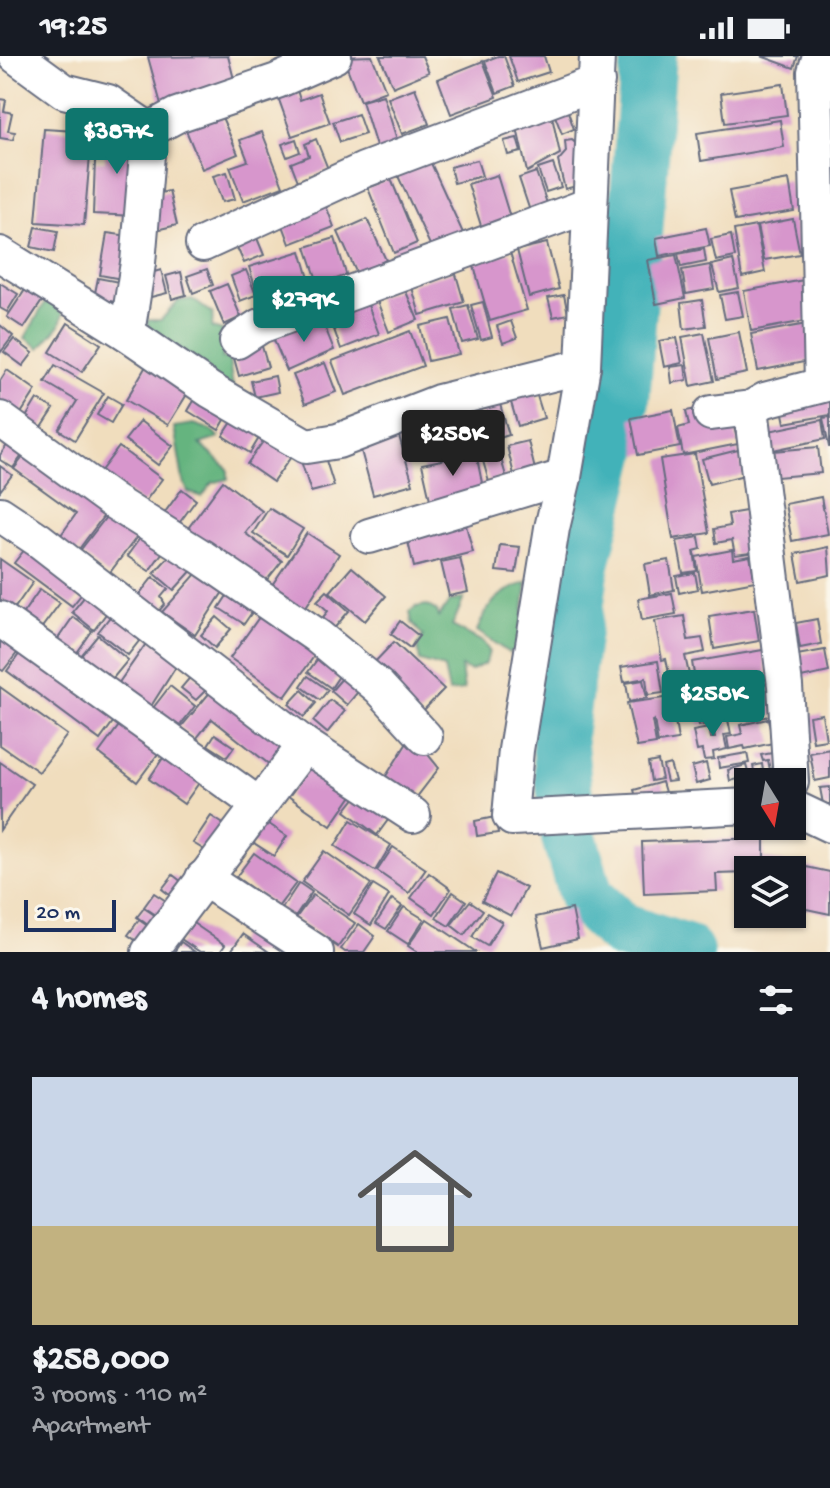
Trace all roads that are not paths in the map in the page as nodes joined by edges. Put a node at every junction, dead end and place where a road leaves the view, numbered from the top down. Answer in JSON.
{"nodes":[{"id":1,"x":16,"y":56,"type":"edge"},
{"id":2,"x":334,"y":56,"type":"edge"},
{"id":3,"x":820,"y":56,"type":"edge"},
{"id":4,"x":597,"y":69,"type":"edge"},
{"id":5,"x":149,"y":130,"type":"junction"},
{"id":6,"x":590,"y":205,"type":"junction"},
{"id":7,"x":203,"y":244,"type":"dead end"},
{"id":8,"x":0,"y":254,"type":"edge"},
{"id":9,"x":127,"y":333,"type":"junction"},
{"id":10,"x":237,"y":341,"type":"dead end"},
{"id":11,"x":583,"y":366,"type":"junction"},
{"id":12,"x":826,"y":384,"type":"edge"},
{"id":13,"x":751,"y":408,"type":"junction"},
{"id":14,"x":711,"y":413,"type":"dead end"},
{"id":15,"x":0,"y":419,"type":"edge"},
{"id":16,"x":564,"y":477,"type":"junction"},
{"id":17,"x":0,"y":514,"type":"edge"},
{"id":18,"x":369,"y":536,"type":"dead end"},
{"id":19,"x":0,"y":619,"type":"edge"},
{"id":20,"x":425,"y":737,"type":"dead end"},
{"id":21,"x":305,"y":745,"type":"junction"},
{"id":22,"x":790,"y":768,"type":"edge"},
{"id":23,"x":259,"y":805,"type":"junction"},
{"id":24,"x":734,"y":807,"type":"edge"},
{"id":25,"x":806,"y":814,"type":"edge"},
{"id":26,"x":413,"y":815,"type":"dead end"},
{"id":27,"x":830,"y":825,"type":"edge"},
{"id":28,"x":203,"y":878,"type":"junction"},
{"id":29,"x":308,"y":950,"type":"edge"},
{"id":30,"x":149,"y":952,"type":"edge"}],
"edges":[{"from":1,"to":5,"type":"street"},
{"from":2,"to":5,"type":"street"},
{"from":3,"to":12,"type":"street"},
{"from":4,"to":6,"type":"street"},
{"from":4,"to":7,"type":"street"},
{"from":5,"to":9,"type":"street"},
{"from":6,"to":10,"type":"street"},
{"from":6,"to":11,"type":"street"},
{"from":8,"to":9,"type":"street"},
{"from":9,"to":11,"type":"street"},
{"from":11,"to":16,"type":"street"},
{"from":12,"to":13,"type":"street"},
{"from":13,"to":14,"type":"street"},
{"from":13,"to":22,"type":"street"},
{"from":15,"to":20,"type":"street"},
{"from":16,"to":18,"type":"street"},
{"from":16,"to":24,"type":"street"},
{"from":17,"to":21,"type":"street"},
{"from":19,"to":23,"type":"street"},
{"from":21,"to":23,"type":"street"},
{"from":21,"to":26,"type":"street"},
{"from":23,"to":28,"type":"street"},
{"from":25,"to":27,"type":"street"},
{"from":28,"to":29,"type":"street"},
{"from":28,"to":30,"type":"street"}]}
